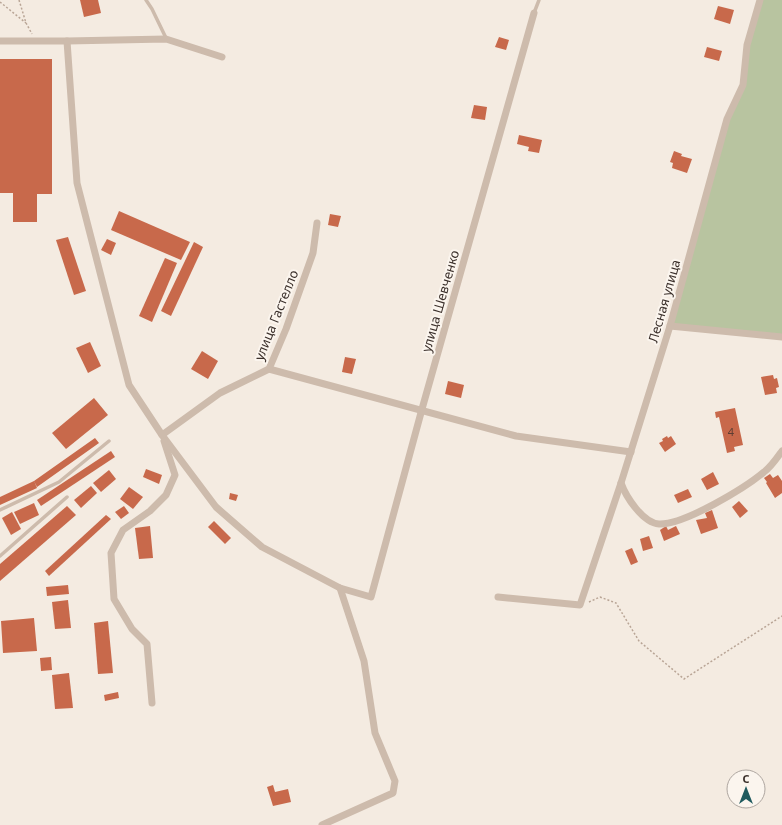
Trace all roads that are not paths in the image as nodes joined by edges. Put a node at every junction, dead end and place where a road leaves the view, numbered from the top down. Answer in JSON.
{"nodes":[{"id":1,"x":146,"y":0,"type":"edge"},
{"id":2,"x":539,"y":0,"type":"edge"},
{"id":3,"x":760,"y":0,"type":"edge"},
{"id":4,"x":534,"y":13,"type":"joint"},
{"id":5,"x":166,"y":40,"type":"junction"},
{"id":6,"x":0,"y":41,"type":"edge"},
{"id":7,"x":68,"y":41,"type":"junction"},
{"id":8,"x":222,"y":57,"type":"dead end"},
{"id":9,"x":317,"y":223,"type":"dead end"},
{"id":10,"x":670,"y":326,"type":"junction"},
{"id":11,"x":782,"y":338,"type":"edge"},
{"id":12,"x":270,"y":369,"type":"junction"},
{"id":13,"x":422,"y":409,"type":"junction"},
{"id":14,"x":162,"y":435,"type":"junction"},
{"id":15,"x":109,"y":441,"type":"dead end"},
{"id":16,"x":782,"y":451,"type":"edge"},
{"id":17,"x":631,"y":452,"type":"junction"},
{"id":18,"x":621,"y":483,"type":"junction"},
{"id":19,"x":67,"y":496,"type":"dead end"},
{"id":20,"x":0,"y":510,"type":"edge"},
{"id":21,"x":0,"y":556,"type":"edge"},
{"id":22,"x":340,"y":588,"type":"junction"},
{"id":23,"x":498,"y":597,"type":"dead end"},
{"id":24,"x":152,"y":703,"type":"dead end"},
{"id":25,"x":322,"y":825,"type":"edge"}],
"edges":[{"from":1,"to":5,"type":"lane"},
{"from":2,"to":4,"type":"lane"},
{"from":3,"to":10,"type":"street","name":"Лесная улица"},
{"from":4,"to":13,"type":"street","name":"улица Шевченко"},
{"from":5,"to":7,"type":"street"},
{"from":5,"to":8,"type":"street"},
{"from":6,"to":7,"type":"street"},
{"from":7,"to":14,"type":"street"},
{"from":9,"to":12,"type":"street","name":"улица Гастелло"},
{"from":10,"to":11,"type":"street"},
{"from":10,"to":17,"type":"street","name":"Лесная улица"},
{"from":12,"to":13,"type":"street"},
{"from":12,"to":14,"type":"street","name":"улица Гастелло"},
{"from":13,"to":17,"type":"street"},
{"from":13,"to":22,"type":"street","name":"улица Шевченко"},
{"from":14,"to":22,"type":"street"},
{"from":14,"to":24,"type":"street"},
{"from":15,"to":20,"type":"lane"},
{"from":16,"to":18,"type":"street"},
{"from":17,"to":18,"type":"street","name":"Лесная улица"},
{"from":18,"to":23,"type":"street","name":"Лесная улица"},
{"from":19,"to":21,"type":"lane"},
{"from":22,"to":25,"type":"street"}]}
